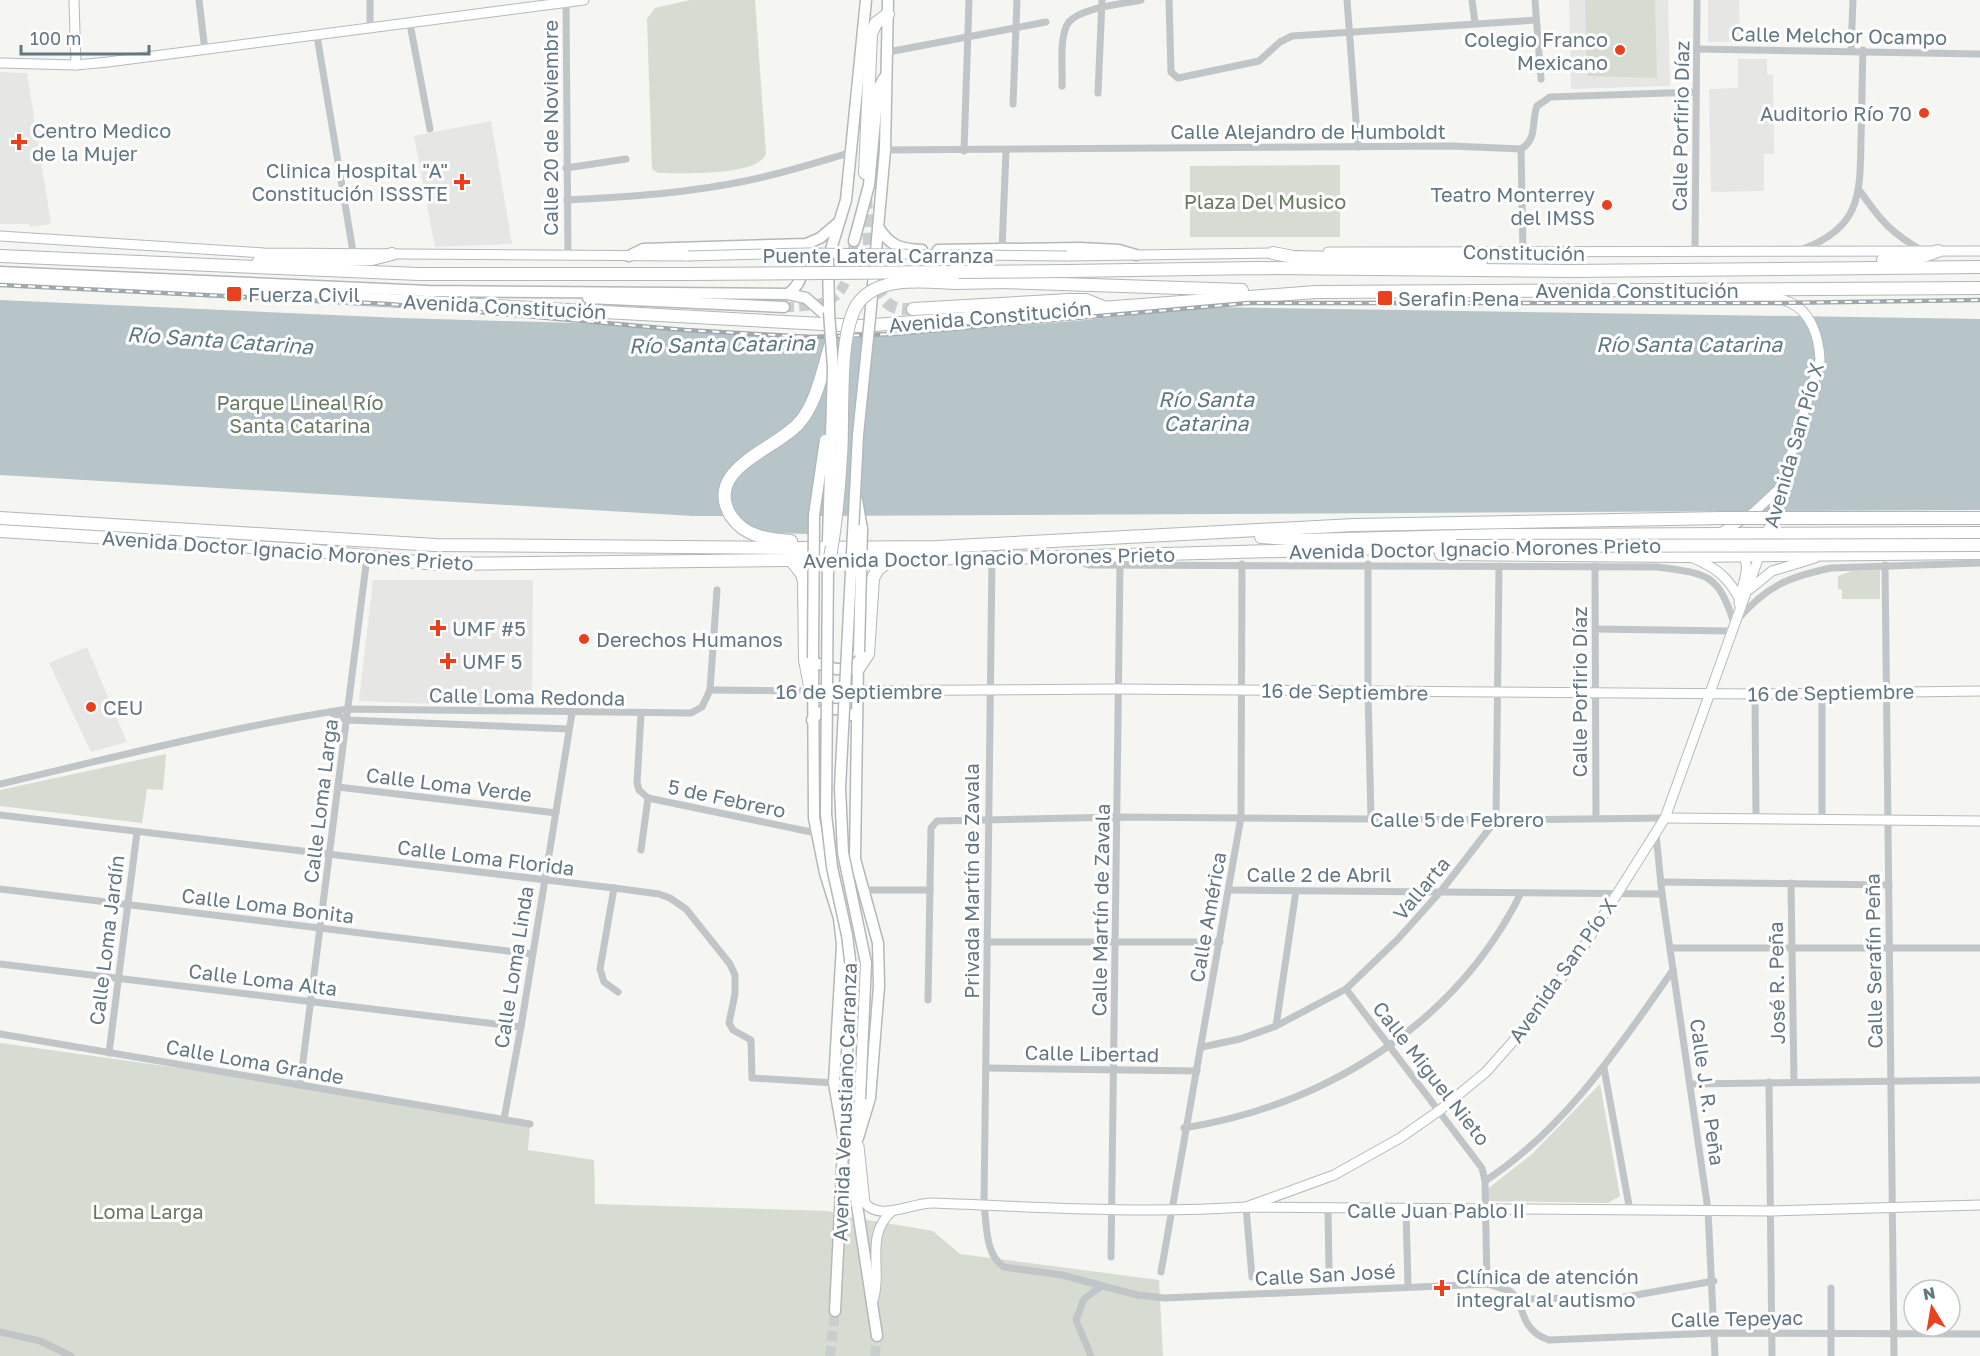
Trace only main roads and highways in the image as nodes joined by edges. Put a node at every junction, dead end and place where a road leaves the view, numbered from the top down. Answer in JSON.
{"nodes":[{"id":1,"x":866,"y":0,"type":"edge"},
{"id":2,"x":888,"y":0,"type":"edge"},
{"id":3,"x":888,"y":14,"type":"junction"},
{"id":4,"x":886,"y":76,"type":"junction"},
{"id":5,"x":865,"y":173,"type":"dead end"},
{"id":6,"x":842,"y":220,"type":"junction"},
{"id":7,"x":878,"y":227,"type":"junction"},
{"id":8,"x":854,"y":241,"type":"tunnel mouth"},
{"id":9,"x":778,"y":247,"type":"junction"},
{"id":10,"x":1938,"y":251,"type":"road end"},
{"id":11,"x":1273,"y":253,"type":"road end"},
{"id":12,"x":392,"y":254,"type":"road end"},
{"id":13,"x":1136,"y":255,"type":"road end"},
{"id":14,"x":0,"y":256,"type":"edge"},
{"id":15,"x":629,"y":256,"type":"road end"},
{"id":16,"x":231,"y":267,"type":"junction"},
{"id":17,"x":1801,"y":267,"type":"junction"},
{"id":18,"x":1980,"y":267,"type":"edge"},
{"id":19,"x":1156,"y":271,"type":"junction"},
{"id":20,"x":1569,"y":271,"type":"junction"},
{"id":21,"x":0,"y":272,"type":"edge"},
{"id":22,"x":0,"y":279,"type":"edge"},
{"id":23,"x":1003,"y":282,"type":"junction"},
{"id":24,"x":1980,"y":288,"type":"edge"},
{"id":25,"x":522,"y":292,"type":"junction"},
{"id":26,"x":1316,"y":292,"type":"junction"},
{"id":27,"x":788,"y":294,"type":"junction"},
{"id":28,"x":784,"y":307,"type":"tunnel mouth"},
{"id":29,"x":1102,"y":307,"type":"junction"},
{"id":30,"x":913,"y":309,"type":"tunnel mouth"},
{"id":31,"x":826,"y":312,"type":"junction"},
{"id":32,"x":830,"y":338,"type":"junction"},
{"id":33,"x":832,"y":417,"type":"junction"},
{"id":34,"x":855,"y":489,"type":"junction"},
{"id":35,"x":0,"y":518,"type":"edge"},
{"id":36,"x":1980,"y":518,"type":"edge"},
{"id":37,"x":0,"y":531,"type":"edge"},
{"id":38,"x":1980,"y":533,"type":"edge"},
{"id":39,"x":1811,"y":534,"type":"junction"},
{"id":40,"x":1206,"y":535,"type":"junction"},
{"id":41,"x":1015,"y":544,"type":"junction"},
{"id":42,"x":1980,"y":545,"type":"edge"},
{"id":43,"x":1377,"y":549,"type":"junction"},
{"id":44,"x":1980,"y":553,"type":"edge"},
{"id":45,"x":1776,"y":554,"type":"junction"},
{"id":46,"x":892,"y":559,"type":"junction"},
{"id":47,"x":790,"y":560,"type":"junction"},
{"id":48,"x":828,"y":569,"type":"junction"},
{"id":49,"x":813,"y":660,"type":"junction"},
{"id":50,"x":858,"y":669,"type":"junction"},
{"id":51,"x":811,"y":691,"type":"junction"},
{"id":52,"x":812,"y":720,"type":"junction"},
{"id":53,"x":858,"y":729,"type":"junction"},
{"id":54,"x":842,"y":954,"type":"junction"},
{"id":55,"x":879,"y":956,"type":"junction"},
{"id":56,"x":843,"y":1135,"type":"junction"},
{"id":57,"x":858,"y":1138,"type":"junction"},
{"id":58,"x":835,"y":1311,"type":"tunnel mouth"},
{"id":59,"x":877,"y":1336,"type":"tunnel mouth"}],
"edges":[{"from":1,"to":6,"type":"main road","name":"Avenida Venustiano Carranza"},
{"from":2,"to":3,"type":"main road","name":"Avenida Venustiano Carranza"},
{"from":3,"to":4,"type":"main road","name":"Avenida Venustiano Carranza"},
{"from":3,"to":5,"type":"highway"},
{"from":4,"to":7,"type":"main road","name":"Avenida Venustiano Carranza"},
{"from":4,"to":8,"type":"main road"},
{"from":6,"to":9,"type":"main road"},
{"from":6,"to":31,"type":"main road","name":"Avenida Venustiano Carranza"},
{"from":7,"to":13,"type":"main road"},
{"from":7,"to":34,"type":"main road","name":"Avenida Venustiano Carranza","bridge":true},
{"from":9,"to":15,"type":"main road"},
{"from":9,"to":27,"type":"main road"},
{"from":10,"to":17,"type":"highway"},
{"from":11,"to":20,"type":"highway"},
{"from":12,"to":16,"type":"highway"},
{"from":14,"to":16,"type":"highway","name":"Avenida Constitución"},
{"from":16,"to":19,"type":"highway","name":"Avenida Constitución","bridge":true},
{"from":17,"to":18,"type":"highway","name":"Avenida Constitución"},
{"from":17,"to":20,"type":"highway","name":"Avenida Constitución"},
{"from":19,"to":20,"type":"highway","name":"Avenida Constitución"},
{"from":19,"to":23,"type":"highway"},
{"from":21,"to":25,"type":"main road","name":"Avenida Constitución"},
{"from":22,"to":29,"type":"highway","name":"Avenida Constitución"},
{"from":23,"to":26,"type":"highway"},
{"from":23,"to":48,"type":"highway","bridge":true},
{"from":24,"to":26,"type":"highway","name":"Avenida Constitución"},
{"from":25,"to":27,"type":"main road","name":"Avenida Constitución"},
{"from":25,"to":28,"type":"main road"},
{"from":26,"to":29,"type":"highway","name":"Avenida Constitución"},
{"from":27,"to":31,"type":"main road"},
{"from":29,"to":30,"type":"highway"},
{"from":31,"to":32,"type":"main road","name":"Avenida Venustiano Carranza","bridge":true},
{"from":32,"to":33,"type":"main road","name":"Avenida Venustiano Carranza","bridge":true},
{"from":32,"to":41,"type":"highway"},
{"from":33,"to":48,"type":"main road","name":"Avenida Venustiano Carranza","bridge":true},
{"from":33,"to":49,"type":"main road","bridge":true},
{"from":34,"to":50,"type":"main road","bridge":true},
{"from":34,"to":57,"type":"main road","name":"Avenida Venustiano Carranza","bridge":true},
{"from":35,"to":41,"type":"highway","name":"Avenida Doctor Ignacio Morones Prieto"},
{"from":36,"to":40,"type":"highway","name":"Avenida Doctor Ignacio Morones Prieto","bridge":true},
{"from":37,"to":47,"type":"highway","name":"Avenida Doctor Ignacio Morones Prieto"},
{"from":38,"to":39,"type":"highway"},
{"from":39,"to":40,"type":"highway"},
{"from":39,"to":45,"type":"highway"},
{"from":40,"to":41,"type":"highway","name":"Avenida Doctor Ignacio Morones Prieto"},
{"from":42,"to":43,"type":"highway","name":"Avenida Doctor Ignacio Morones Prieto","bridge":true},
{"from":43,"to":45,"type":"highway"},
{"from":43,"to":46,"type":"highway","name":"Avenida Doctor Ignacio Morones Prieto"},
{"from":44,"to":45,"type":"highway"},
{"from":46,"to":47,"type":"highway","name":"Avenida Doctor Ignacio Morones Prieto"},
{"from":46,"to":50,"type":"highway"},
{"from":47,"to":51,"type":"highway"},
{"from":48,"to":56,"type":"main road","name":"Avenida Venustiano Carranza","bridge":true},
{"from":49,"to":50,"type":"main road"},
{"from":49,"to":51,"type":"main road"},
{"from":50,"to":53,"type":"main road"},
{"from":51,"to":52,"type":"main road"},
{"from":52,"to":53,"type":"main road"},
{"from":52,"to":54,"type":"main road"},
{"from":53,"to":55,"type":"main road"},
{"from":54,"to":55,"type":"main road"},
{"from":54,"to":56,"type":"main road"},
{"from":55,"to":57,"type":"main road"},
{"from":56,"to":58,"type":"main road","name":"Avenida Venustiano Carranza"},
{"from":57,"to":59,"type":"main road","name":"Avenida Venustiano Carranza"}]}
